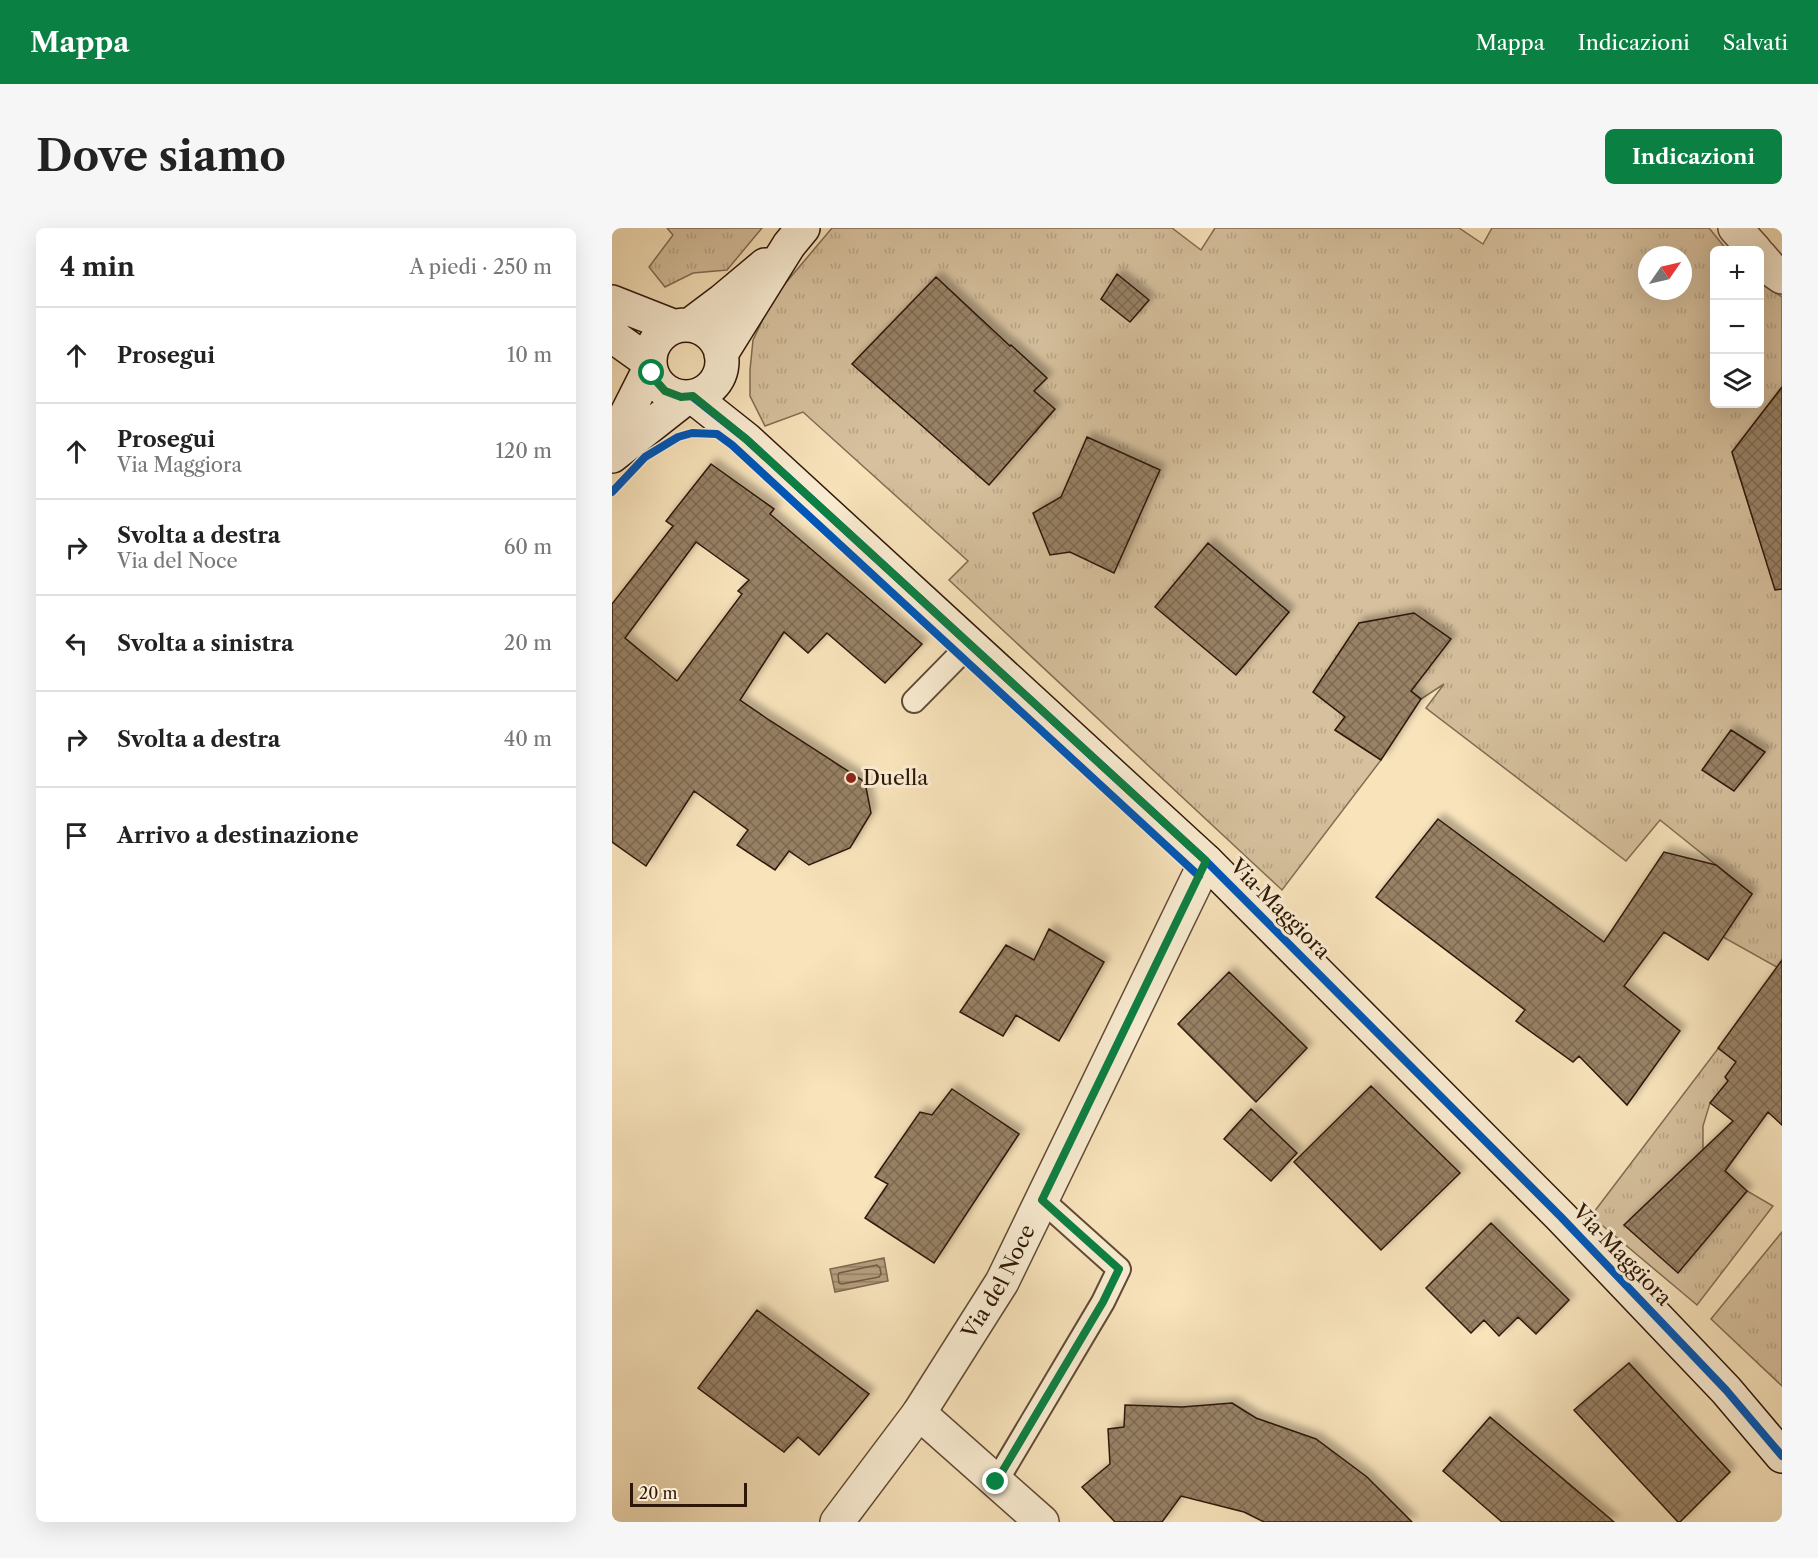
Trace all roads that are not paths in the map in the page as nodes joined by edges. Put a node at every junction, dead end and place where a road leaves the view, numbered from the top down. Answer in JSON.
{"nodes":[{"id":1,"x":1735,"y":228,"type":"edge"},
{"id":2,"x":796,"y":236,"type":"edge"},
{"id":3,"x":1751,"y":246,"type":"edge"},
{"id":4,"x":1764,"y":261,"type":"edge"},
{"id":5,"x":1782,"y":277,"type":"edge"},
{"id":6,"x":612,"y":302,"type":"edge"},
{"id":7,"x":682,"y":326,"type":"junction"},
{"id":8,"x":612,"y":334,"type":"edge"},
{"id":9,"x":650,"y":365,"type":"junction"},
{"id":10,"x":720,"y":365,"type":"junction"},
{"id":11,"x":690,"y":397,"type":"junction"},
{"id":12,"x":746,"y":439,"type":"junction"},
{"id":13,"x":612,"y":443,"type":"edge"},
{"id":14,"x":612,"y":456,"type":"edge"},
{"id":15,"x":970,"y":644,"type":"junction"},
{"id":16,"x":914,"y":701,"type":"dead end"},
{"id":17,"x":1206,"y":861,"type":"junction"},
{"id":18,"x":1042,"y":1200,"type":"junction"},
{"id":19,"x":919,"y":1413,"type":"junction"},
{"id":20,"x":1782,"y":1456,"type":"edge"},
{"id":21,"x":996,"y":1482,"type":"junction"},
{"id":22,"x":837,"y":1522,"type":"edge"},
{"id":23,"x":1042,"y":1522,"type":"edge"}],
"edges":[{"from":1,"to":3,"type":"street"},
{"from":2,"to":7,"type":"street"},
{"from":2,"to":10,"type":"street"},
{"from":4,"to":5,"type":"street"},
{"from":6,"to":7,"type":"street"},
{"from":7,"to":9,"type":"street"},
{"from":7,"to":10,"type":"street"},
{"from":8,"to":9,"type":"street"},
{"from":9,"to":11,"type":"street"},
{"from":9,"to":13,"type":"street"},
{"from":10,"to":11,"type":"street"},
{"from":10,"to":12,"type":"street","name":"Via Maggiora"},
{"from":11,"to":12,"type":"street","name":"Via Maggiora"},
{"from":11,"to":14,"type":"street"},
{"from":12,"to":15,"type":"street","name":"Via Maggiora"},
{"from":15,"to":16,"type":"lane"},
{"from":15,"to":17,"type":"street","name":"Via Maggiora"},
{"from":17,"to":18,"type":"street","name":"Via del Noce"},
{"from":17,"to":20,"type":"street","name":"Via Maggiora"},
{"from":18,"to":19,"type":"street","name":"Via del Noce"},
{"from":18,"to":21,"type":"lane"},
{"from":19,"to":21,"type":"street"},
{"from":19,"to":22,"type":"street","name":"Via del Noce"},
{"from":21,"to":23,"type":"street"}]}
